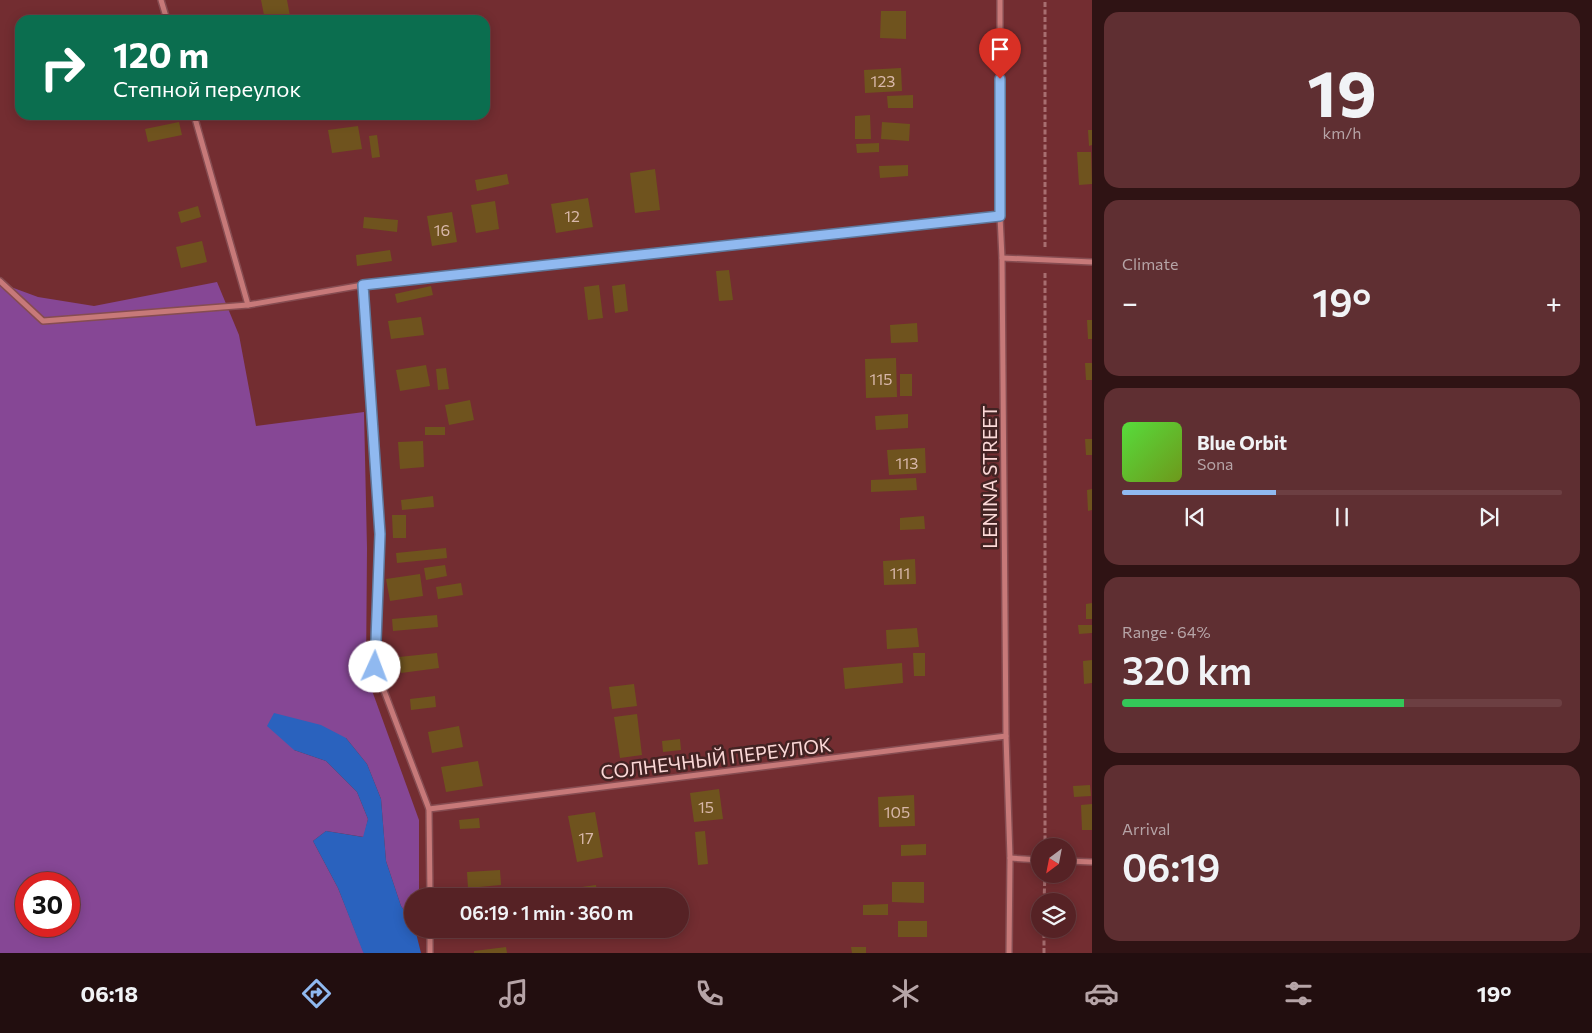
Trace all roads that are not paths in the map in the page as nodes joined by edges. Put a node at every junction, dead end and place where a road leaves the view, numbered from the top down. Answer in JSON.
{"nodes":[{"id":1,"x":161,"y":0,"type":"edge"},
{"id":2,"x":1000,"y":0,"type":"edge"},
{"id":3,"x":166,"y":15,"type":"edge"},
{"id":4,"x":195,"y":120,"type":"edge"},
{"id":5,"x":1000,"y":216,"type":"junction"},
{"id":6,"x":1002,"y":258,"type":"junction"},
{"id":7,"x":1092,"y":262,"type":"edge"},
{"id":8,"x":0,"y":281,"type":"edge"},
{"id":9,"x":363,"y":285,"type":"junction"},
{"id":10,"x":248,"y":305,"type":"junction"},
{"id":11,"x":1006,"y":736,"type":"junction"},
{"id":12,"x":429,"y":809,"type":"junction"},
{"id":13,"x":1010,"y":858,"type":"junction"},
{"id":14,"x":1031,"y":859,"type":"edge"},
{"id":15,"x":1076,"y":861,"type":"edge"},
{"id":16,"x":1092,"y":862,"type":"edge"},
{"id":17,"x":430,"y":888,"type":"edge"},
{"id":18,"x":430,"y":938,"type":"edge"},
{"id":19,"x":430,"y":953,"type":"edge"},
{"id":20,"x":1009,"y":953,"type":"edge"}],
"edges":[{"from":1,"to":3,"type":"street"},
{"from":2,"to":5,"type":"street","name":"LENINA STREET"},
{"from":4,"to":10,"type":"street"},
{"from":5,"to":6,"type":"street","name":"LENINA STREET"},
{"from":5,"to":9,"type":"street"},
{"from":6,"to":7,"type":"street"},
{"from":6,"to":11,"type":"street","name":"LENINA STREET"},
{"from":8,"to":10,"type":"street"},
{"from":9,"to":10,"type":"street"},
{"from":9,"to":12,"type":"street"},
{"from":11,"to":12,"type":"street","name":"СОЛНЕЧНЫЙ ПЕРЕУЛОК"},
{"from":11,"to":13,"type":"street","name":"LENINA STREET"},
{"from":12,"to":17,"type":"street"},
{"from":13,"to":14,"type":"street"},
{"from":13,"to":20,"type":"street","name":"LENINA STREET"},
{"from":15,"to":16,"type":"street"},
{"from":18,"to":19,"type":"street"}]}
